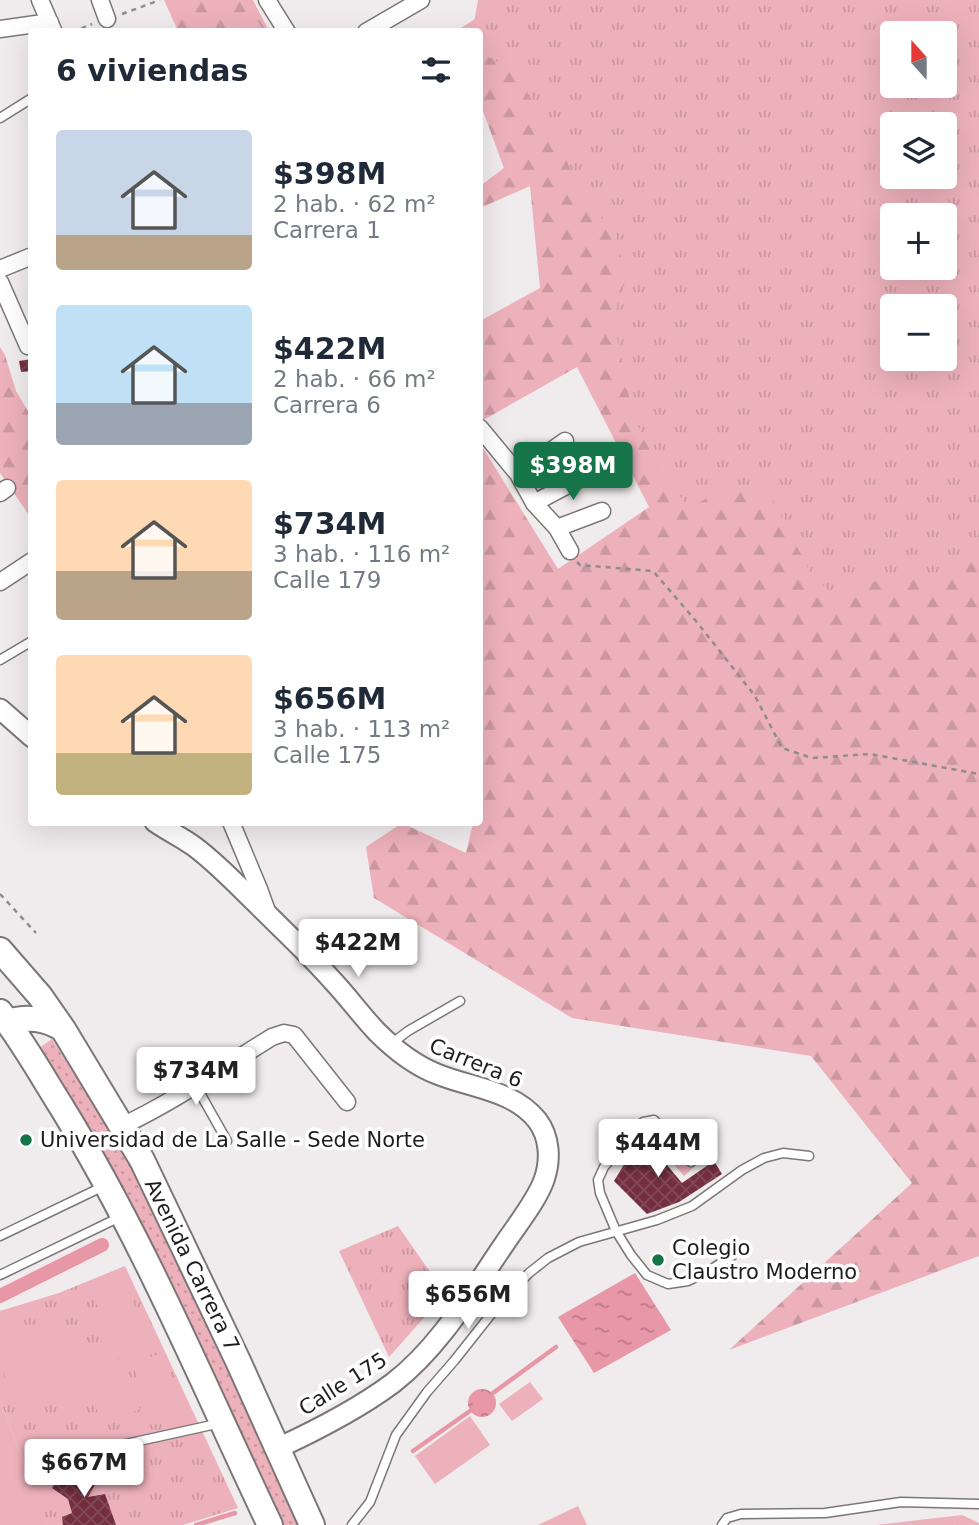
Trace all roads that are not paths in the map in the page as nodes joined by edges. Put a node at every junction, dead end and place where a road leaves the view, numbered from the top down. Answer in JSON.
{"nodes":[{"id":1,"x":40,"y":0,"type":"edge"},
{"id":2,"x":100,"y":0,"type":"edge"},
{"id":3,"x":267,"y":0,"type":"edge"},
{"id":4,"x":421,"y":0,"type":"edge"},
{"id":5,"x":107,"y":19,"type":"dead end"},
{"id":6,"x":52,"y":27,"type":"edge"},
{"id":7,"x":1,"y":28,"type":"edge"},
{"id":8,"x":284,"y":28,"type":"edge"},
{"id":9,"x":373,"y":28,"type":"edge"},
{"id":10,"x":28,"y":100,"type":"edge"},
{"id":11,"x":0,"y":118,"type":"edge"},
{"id":12,"x":28,"y":258,"type":"edge"},
{"id":13,"x":0,"y":269,"type":"edge"},
{"id":14,"x":0,"y":282,"type":"edge"},
{"id":15,"x":28,"y":342,"type":"edge"},
{"id":16,"x":483,"y":432,"type":"edge"},
{"id":17,"x":565,"y":441,"type":"dead end"},
{"id":18,"x":598,"y":469,"type":"dead end"},
{"id":19,"x":518,"y":474,"type":"junction"},
{"id":20,"x":534,"y":503,"type":"junction"},
{"id":21,"x":602,"y":511,"type":"dead end"},
{"id":22,"x":557,"y":527,"type":"junction"},
{"id":23,"x":570,"y":551,"type":"road end"},
{"id":24,"x":28,"y":564,"type":"edge"},
{"id":25,"x":0,"y":582,"type":"edge"},
{"id":26,"x":28,"y":643,"type":"edge"},
{"id":27,"x":0,"y":660,"type":"edge"},
{"id":28,"x":0,"y":709,"type":"edge"},
{"id":29,"x":28,"y":734,"type":"edge"},
{"id":30,"x":162,"y":826,"type":"edge"},
{"id":31,"x":233,"y":826,"type":"edge"},
{"id":32,"x":268,"y":915,"type":"junction"},
{"id":33,"x":0,"y":950,"type":"edge"},
{"id":34,"x":460,"y":1001,"type":"dead end"},
{"id":35,"x":2,"y":1019,"type":"edge"},
{"id":36,"x":63,"y":1029,"type":"junction"},
{"id":37,"x":391,"y":1044,"type":"junction"},
{"id":38,"x":197,"y":1086,"type":"junction"},
{"id":39,"x":347,"y":1102,"type":"dead end"},
{"id":40,"x":122,"y":1126,"type":"junction"},
{"id":41,"x":546,"y":1136,"type":"joint"},
{"id":42,"x":227,"y":1141,"type":"dead end"},
{"id":43,"x":809,"y":1156,"type":"dead end"},
{"id":44,"x":691,"y":1162,"type":"dead end"},
{"id":45,"x":107,"y":1184,"type":"junction"},
{"id":46,"x":124,"y":1216,"type":"junction"},
{"id":47,"x":616,"y":1231,"type":"junction"},
{"id":48,"x":0,"y":1236,"type":"edge"},
{"id":49,"x":732,"y":1256,"type":"dead end"},
{"id":50,"x":0,"y":1275,"type":"edge"},
{"id":51,"x":222,"y":1423,"type":"junction"},
{"id":52,"x":278,"y":1448,"type":"junction"},
{"id":53,"x":80,"y":1454,"type":"dead end"},
{"id":54,"x":979,"y":1504,"type":"edge"},
{"id":55,"x":270,"y":1525,"type":"edge"},
{"id":56,"x":312,"y":1525,"type":"edge"},
{"id":57,"x":352,"y":1525,"type":"edge"},
{"id":58,"x":722,"y":1525,"type":"edge"}],
"edges":[{"from":1,"to":6,"type":"street"},
{"from":2,"to":5,"type":"street"},
{"from":3,"to":8,"type":"street"},
{"from":4,"to":9,"type":"street"},
{"from":6,"to":7,"type":"street"},
{"from":10,"to":11,"type":"lane"},
{"from":12,"to":13,"type":"street"},
{"from":14,"to":15,"type":"street"},
{"from":16,"to":19,"type":"street"},
{"from":17,"to":19,"type":"street"},
{"from":18,"to":20,"type":"street"},
{"from":19,"to":20,"type":"street"},
{"from":20,"to":22,"type":"street"},
{"from":21,"to":22,"type":"street"},
{"from":22,"to":23,"type":"street"},
{"from":24,"to":25,"type":"street"},
{"from":26,"to":27,"type":"lane"},
{"from":28,"to":29,"type":"street"},
{"from":30,"to":32,"type":"street","name":"Carrera 6"},
{"from":31,"to":32,"type":"street","name":"Carrera 6"},
{"from":32,"to":37,"type":"street","name":"Carrera 6"},
{"from":33,"to":36,"type":"main road","name":"Avenida Carrera 7"},
{"from":34,"to":37,"type":"lane"},
{"from":35,"to":36,"type":"main road"},
{"from":35,"to":45,"type":"main road","name":"Avenida Carrera 7"},
{"from":36,"to":40,"type":"main road","name":"Avenida Carrera 7"},
{"from":37,"to":41,"type":"street","name":"Carrera 6"},
{"from":38,"to":39,"type":"street"},
{"from":38,"to":40,"type":"street"},
{"from":38,"to":42,"type":"lane"},
{"from":40,"to":52,"type":"main road","name":"Avenida Carrera 7"},
{"from":41,"to":52,"type":"street","name":"Calle 175"},
{"from":43,"to":47,"type":"lane"},
{"from":44,"to":47,"type":"lane"},
{"from":45,"to":46,"type":"main road","name":"Avenida Carrera 7"},
{"from":45,"to":48,"type":"lane"},
{"from":46,"to":50,"type":"lane"},
{"from":46,"to":51,"type":"main road","name":"Avenida Carrera 7"},
{"from":47,"to":49,"type":"lane"},
{"from":47,"to":57,"type":"lane"},
{"from":51,"to":53,"type":"lane"},
{"from":51,"to":55,"type":"main road","name":"Avenida Carrera 7"},
{"from":52,"to":56,"type":"main road","name":"Avenida Carrera 7"},
{"from":54,"to":58,"type":"lane"}]}
